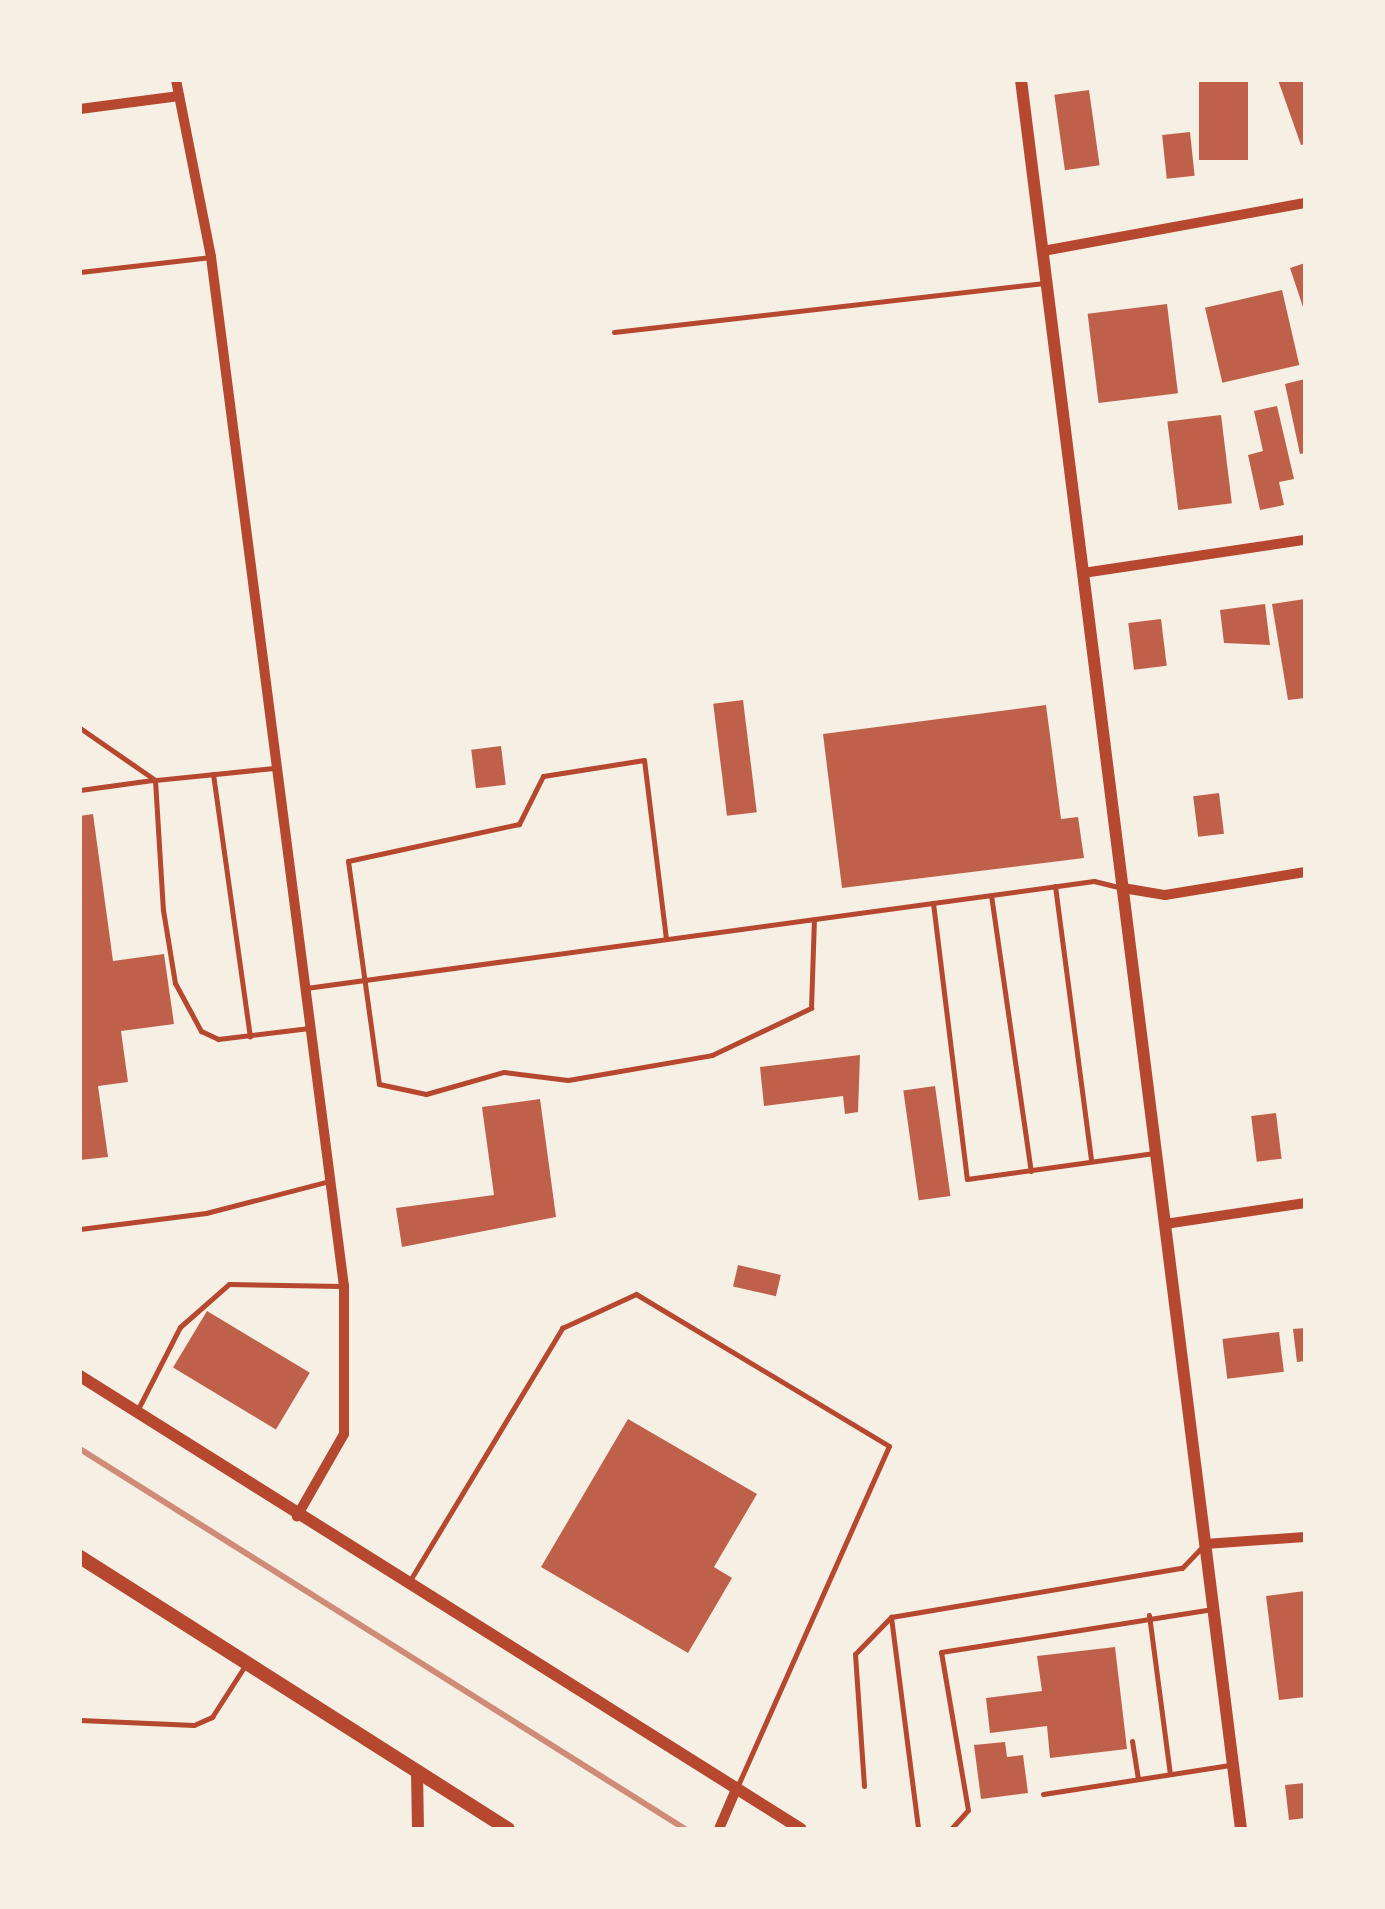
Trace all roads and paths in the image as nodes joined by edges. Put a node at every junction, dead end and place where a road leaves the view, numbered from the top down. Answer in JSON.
{"nodes":[{"id":1,"x":176,"y":80,"type":"edge"},
{"id":2,"x":1021,"y":80,"type":"edge"},
{"id":3,"x":179,"y":96,"type":"junction"},
{"id":4,"x":80,"y":109,"type":"edge"},
{"id":5,"x":1305,"y":203,"type":"edge"},
{"id":6,"x":1042,"y":250,"type":"junction"},
{"id":7,"x":211,"y":257,"type":"junction"},
{"id":8,"x":80,"y":272,"type":"edge"},
{"id":9,"x":1046,"y":283,"type":"junction"},
{"id":10,"x":614,"y":332,"type":"dead end"},
{"id":11,"x":1305,"y":540,"type":"edge"},
{"id":12,"x":1083,"y":573,"type":"junction"},
{"id":13,"x":80,"y":728,"type":"edge"},
{"id":14,"x":274,"y":768,"type":"junction"},
{"id":15,"x":213,"y":774,"type":"junction"},
{"id":16,"x":155,"y":780,"type":"junction"},
{"id":17,"x":80,"y":790,"type":"edge"},
{"id":18,"x":1305,"y":872,"type":"edge"},
{"id":19,"x":1055,"y":886,"type":"junction"},
{"id":20,"x":1123,"y":888,"type":"junction"},
{"id":21,"x":992,"y":895,"type":"junction"},
{"id":22,"x":933,"y":903,"type":"junction"},
{"id":23,"x":814,"y":919,"type":"junction"},
{"id":24,"x":666,"y":939,"type":"junction"},
{"id":25,"x":366,"y":980,"type":"junction"},
{"id":26,"x":304,"y":988,"type":"junction"},
{"id":27,"x":309,"y":1028,"type":"junction"},
{"id":28,"x":250,"y":1036,"type":"junction"},
{"id":29,"x":1156,"y":1153,"type":"junction"},
{"id":30,"x":1091,"y":1161,"type":"junction"},
{"id":31,"x":1031,"y":1171,"type":"junction"},
{"id":32,"x":330,"y":1181,"type":"junction"},
{"id":33,"x":1305,"y":1203,"type":"edge"},
{"id":34,"x":1165,"y":1224,"type":"junction"},
{"id":35,"x":80,"y":1230,"type":"edge"},
{"id":36,"x":344,"y":1286,"type":"junction"},
{"id":37,"x":80,"y":1376,"type":"edge"},
{"id":38,"x":137,"y":1411,"type":"junction"},
{"id":39,"x":297,"y":1516,"type":"junction"},
{"id":40,"x":1305,"y":1536,"type":"edge"},
{"id":41,"x":1206,"y":1544,"type":"junction"},
{"id":42,"x":80,"y":1557,"type":"edge"},
{"id":43,"x":407,"y":1586,"type":"junction"},
{"id":44,"x":1213,"y":1609,"type":"junction"},
{"id":45,"x":1149,"y":1615,"type":"junction"},
{"id":46,"x":891,"y":1617,"type":"junction"},
{"id":47,"x":246,"y":1664,"type":"junction"},
{"id":48,"x":80,"y":1720,"type":"edge"},
{"id":49,"x":1132,"y":1740,"type":"dead end"},
{"id":50,"x":1233,"y":1764,"type":"junction"},
{"id":51,"x":417,"y":1772,"type":"junction"},
{"id":52,"x":1170,"y":1774,"type":"junction"},
{"id":53,"x":1138,"y":1779,"type":"junction"},
{"id":54,"x":864,"y":1786,"type":"dead end"},
{"id":55,"x":737,"y":1787,"type":"junction"},
{"id":56,"x":1043,"y":1794,"type":"dead end"},
{"id":57,"x":418,"y":1829,"type":"edge"},
{"id":58,"x":508,"y":1829,"type":"edge"},
{"id":59,"x":719,"y":1829,"type":"edge"},
{"id":60,"x":800,"y":1829,"type":"edge"},
{"id":61,"x":918,"y":1829,"type":"edge"},
{"id":62,"x":951,"y":1829,"type":"edge"},
{"id":63,"x":1241,"y":1829,"type":"edge"}],
"edges":[{"from":1,"to":3,"type":"street"},
{"from":2,"to":6,"type":"street"},
{"from":3,"to":4,"type":"street"},
{"from":3,"to":7,"type":"street"},
{"from":5,"to":6,"type":"street"},
{"from":6,"to":9,"type":"street"},
{"from":7,"to":8,"type":"lane"},
{"from":7,"to":14,"type":"street"},
{"from":9,"to":10,"type":"lane"},
{"from":9,"to":12,"type":"street"},
{"from":11,"to":12,"type":"street"},
{"from":12,"to":20,"type":"street"},
{"from":13,"to":16,"type":"lane"},
{"from":14,"to":15,"type":"lane"},
{"from":14,"to":26,"type":"street"},
{"from":15,"to":16,"type":"lane"},
{"from":15,"to":28,"type":"lane"},
{"from":16,"to":17,"type":"lane"},
{"from":16,"to":28,"type":"lane"},
{"from":18,"to":20,"type":"street"},
{"from":19,"to":20,"type":"lane"},
{"from":19,"to":21,"type":"lane"},
{"from":19,"to":30,"type":"lane"},
{"from":20,"to":29,"type":"street"},
{"from":21,"to":22,"type":"lane"},
{"from":21,"to":31,"type":"lane"},
{"from":22,"to":23,"type":"lane"},
{"from":22,"to":31,"type":"lane"},
{"from":23,"to":24,"type":"lane"},
{"from":23,"to":25,"type":"lane"},
{"from":24,"to":25,"type":"lane"},
{"from":24,"to":25,"type":"lane"},
{"from":25,"to":26,"type":"lane"},
{"from":26,"to":27,"type":"street"},
{"from":27,"to":28,"type":"lane"},
{"from":27,"to":32,"type":"street"},
{"from":29,"to":30,"type":"lane"},
{"from":29,"to":34,"type":"street"},
{"from":30,"to":31,"type":"lane"},
{"from":32,"to":35,"type":"lane"},
{"from":32,"to":36,"type":"street"},
{"from":33,"to":34,"type":"street"},
{"from":34,"to":41,"type":"street"},
{"from":36,"to":38,"type":"lane"},
{"from":36,"to":39,"type":"street"},
{"from":37,"to":38,"type":"street"},
{"from":38,"to":39,"type":"street"},
{"from":39,"to":43,"type":"street"},
{"from":40,"to":41,"type":"street"},
{"from":41,"to":44,"type":"street"},
{"from":41,"to":46,"type":"lane"},
{"from":42,"to":47,"type":"main road"},
{"from":43,"to":55,"type":"street"},
{"from":43,"to":55,"type":"lane"},
{"from":44,"to":45,"type":"lane"},
{"from":44,"to":50,"type":"street"},
{"from":45,"to":52,"type":"lane"},
{"from":45,"to":62,"type":"lane"},
{"from":46,"to":54,"type":"lane"},
{"from":46,"to":61,"type":"lane"},
{"from":47,"to":48,"type":"lane"},
{"from":47,"to":51,"type":"main road"},
{"from":49,"to":53,"type":"lane"},
{"from":50,"to":52,"type":"lane"},
{"from":50,"to":63,"type":"street"},
{"from":51,"to":57,"type":"street"},
{"from":51,"to":58,"type":"main road"},
{"from":52,"to":53,"type":"lane"},
{"from":53,"to":56,"type":"lane"},
{"from":55,"to":59,"type":"street"},
{"from":55,"to":60,"type":"street"}]}
